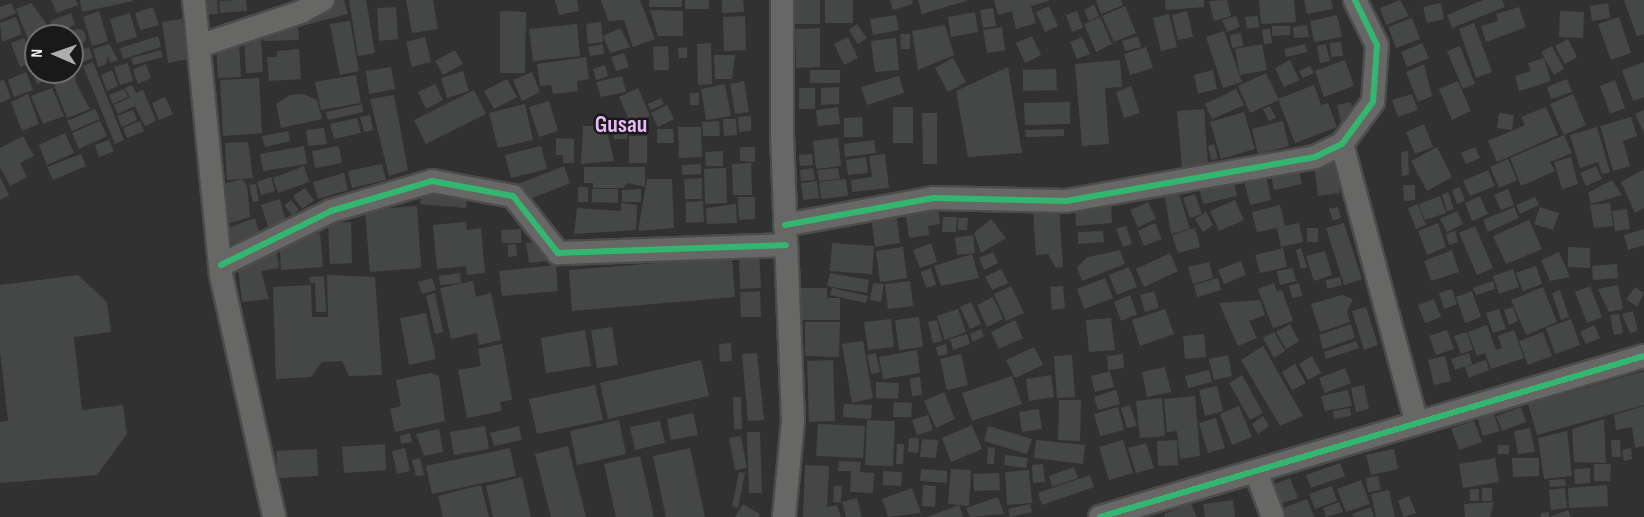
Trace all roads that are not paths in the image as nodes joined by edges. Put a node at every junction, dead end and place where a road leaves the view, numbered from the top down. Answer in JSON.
{"nodes":[{"id":1,"x":194,"y":0,"type":"edge"},
{"id":2,"x":323,"y":0,"type":"edge"},
{"id":3,"x":782,"y":0,"type":"edge"},
{"id":4,"x":1354,"y":0,"type":"edge"},
{"id":5,"x":199,"y":46,"type":"junction"},
{"id":6,"x":1342,"y":144,"type":"junction"},
{"id":7,"x":786,"y":235,"type":"junction"},
{"id":8,"x":220,"y":265,"type":"junction"},
{"id":9,"x":1644,"y":356,"type":"edge"},
{"id":10,"x":1417,"y":423,"type":"junction"},
{"id":11,"x":1256,"y":472,"type":"junction"},
{"id":12,"x":274,"y":517,"type":"edge"},
{"id":13,"x":784,"y":517,"type":"edge"},
{"id":14,"x":1100,"y":517,"type":"edge"},
{"id":15,"x":1273,"y":517,"type":"edge"}],
"edges":[{"from":1,"to":5,"type":"street"},
{"from":2,"to":5,"type":"street"},
{"from":3,"to":7,"type":"street"},
{"from":4,"to":6,"type":"street"},
{"from":5,"to":8,"type":"street"},
{"from":6,"to":7,"type":"street"},
{"from":6,"to":10,"type":"street"},
{"from":7,"to":8,"type":"street"},
{"from":7,"to":13,"type":"street"},
{"from":8,"to":12,"type":"street"},
{"from":9,"to":10,"type":"street"},
{"from":10,"to":11,"type":"street"},
{"from":11,"to":14,"type":"street"},
{"from":11,"to":15,"type":"street"}]}
